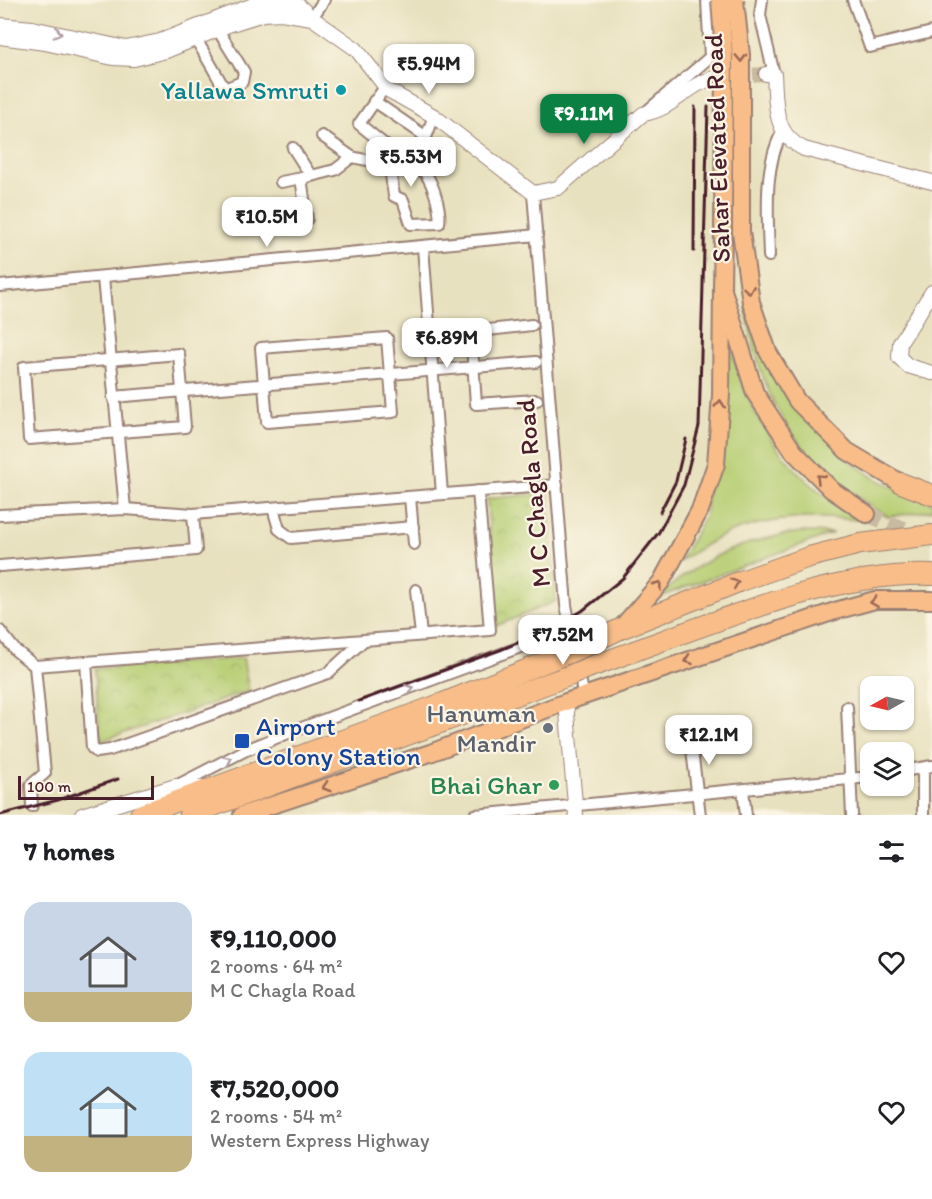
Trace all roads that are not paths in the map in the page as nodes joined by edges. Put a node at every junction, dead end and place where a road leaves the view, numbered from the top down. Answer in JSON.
{"nodes":[{"id":1,"x":324,"y":0,"type":"edge"},
{"id":2,"x":707,"y":0,"type":"edge"},
{"id":3,"x":720,"y":0,"type":"edge"},
{"id":4,"x":735,"y":0,"type":"edge"},
{"id":5,"x":762,"y":0,"type":"edge"},
{"id":6,"x":853,"y":0,"type":"edge"},
{"id":7,"x":312,"y":18,"type":"junction"},
{"id":8,"x":0,"y":25,"type":"edge"},
{"id":9,"x":932,"y":32,"type":"edge"},
{"id":10,"x":207,"y":33,"type":"junction"},
{"id":11,"x":0,"y":37,"type":"edge"},
{"id":12,"x":108,"y":51,"type":"junction"},
{"id":13,"x":136,"y":53,"type":"junction"},
{"id":14,"x":770,"y":74,"type":"joint"},
{"id":15,"x":718,"y":77,"type":"tunnel mouth"},
{"id":16,"x":385,"y":87,"type":"junction"},
{"id":17,"x":374,"y":101,"type":"junction"},
{"id":18,"x":643,"y":114,"type":"junction"},
{"id":19,"x":434,"y":116,"type":"junction"},
{"id":20,"x":782,"y":133,"type":"junction"},
{"id":21,"x":322,"y":136,"type":"dead end"},
{"id":22,"x":425,"y":136,"type":"junction"},
{"id":23,"x":293,"y":148,"type":"dead end"},
{"id":24,"x":352,"y":158,"type":"junction"},
{"id":25,"x":401,"y":158,"type":"junction"},
{"id":26,"x":389,"y":164,"type":"junction"},
{"id":27,"x":306,"y":177,"type":"junction"},
{"id":28,"x":281,"y":182,"type":"dead end"},
{"id":29,"x":932,"y":182,"type":"edge"},
{"id":30,"x":533,"y":193,"type":"junction"},
{"id":31,"x":308,"y":219,"type":"dead end"},
{"id":32,"x":537,"y":235,"type":"junction"},
{"id":33,"x":423,"y":247,"type":"junction"},
{"id":34,"x":769,"y":256,"type":"dead end"},
{"id":35,"x":103,"y":278,"type":"junction"},
{"id":36,"x":0,"y":286,"type":"edge"},
{"id":37,"x":722,"y":287,"type":"junction"},
{"id":38,"x":932,"y":292,"type":"edge"},
{"id":39,"x":532,"y":325,"type":"dead end"},
{"id":40,"x":110,"y":360,"type":"junction"},
{"id":41,"x":536,"y":362,"type":"dead end"},
{"id":42,"x":474,"y":368,"type":"junction"},
{"id":43,"x":432,"y":372,"type":"junction"},
{"id":44,"x":932,"y":373,"type":"edge"},
{"id":45,"x":390,"y":375,"type":"junction"},
{"id":46,"x":264,"y":385,"type":"junction"},
{"id":47,"x":182,"y":392,"type":"junction"},
{"id":48,"x":113,"y":397,"type":"junction"},
{"id":49,"x":537,"y":400,"type":"dead end"},
{"id":50,"x":116,"y":432,"type":"junction"},
{"id":51,"x":901,"y":483,"type":"joint"},
{"id":52,"x":556,"y":485,"type":"junction"},
{"id":53,"x":478,"y":491,"type":"junction"},
{"id":54,"x":442,"y":494,"type":"junction"},
{"id":55,"x":932,"y":495,"type":"edge"},
{"id":56,"x":410,"y":497,"type":"junction"},
{"id":57,"x":273,"y":508,"type":"junction"},
{"id":58,"x":125,"y":509,"type":"junction"},
{"id":59,"x":193,"y":514,"type":"junction"},
{"id":60,"x":867,"y":514,"type":"tunnel mouth"},
{"id":61,"x":0,"y":515,"type":"edge"},
{"id":62,"x":413,"y":526,"type":"junction"},
{"id":63,"x":932,"y":535,"type":"edge"},
{"id":64,"x":414,"y":544,"type":"dead end"},
{"id":65,"x":0,"y":566,"type":"edge"},
{"id":66,"x":932,"y":574,"type":"edge"},
{"id":67,"x":417,"y":590,"type":"dead end"},
{"id":68,"x":932,"y":600,"type":"edge"},
{"id":69,"x":572,"y":628,"type":"junction"},
{"id":70,"x":620,"y":629,"type":"junction"},
{"id":71,"x":0,"y":632,"type":"edge"},
{"id":72,"x":421,"y":635,"type":"junction"},
{"id":73,"x":364,"y":640,"type":"junction"},
{"id":74,"x":86,"y":662,"type":"junction"},
{"id":75,"x":34,"y":666,"type":"junction"},
{"id":76,"x":587,"y":694,"type":"junction"},
{"id":77,"x":566,"y":702,"type":"junction"},
{"id":78,"x":847,"y":707,"type":"dead end"},
{"id":79,"x":692,"y":742,"type":"dead end"},
{"id":80,"x":927,"y":767,"type":"edge"},
{"id":81,"x":860,"y":778,"type":"edge"},
{"id":82,"x":850,"y":780,"type":"junction"},
{"id":83,"x":743,"y":790,"type":"junction"},
{"id":84,"x":699,"y":794,"type":"junction"},
{"id":85,"x":173,"y":796,"type":"junction"},
{"id":86,"x":32,"y":806,"type":"dead end"},
{"id":87,"x":576,"y":810,"type":"edge"},
{"id":88,"x":211,"y":812,"type":"edge"},
{"id":89,"x":82,"y":815,"type":"edge"},
{"id":90,"x":140,"y":815,"type":"edge"},
{"id":91,"x":189,"y":815,"type":"edge"},
{"id":92,"x":242,"y":815,"type":"edge"},
{"id":93,"x":475,"y":815,"type":"edge"},
{"id":94,"x":700,"y":815,"type":"edge"},
{"id":95,"x":746,"y":815,"type":"edge"},
{"id":96,"x":852,"y":815,"type":"edge"},
{"id":97,"x":923,"y":815,"type":"edge"}],
"edges":[{"from":1,"to":7,"type":"street"},
{"from":2,"to":18,"type":"street"},
{"from":3,"to":37,"type":"main road","name":"Sahar Elevated Road","bridge":true},
{"from":4,"to":51,"type":"main road","name":"Sahar Elevated Road","one_way":true,"bridge":true},
{"from":5,"to":14,"type":"street"},
{"from":6,"to":9,"type":"street"},
{"from":7,"to":10,"type":"street"},
{"from":7,"to":16,"type":"street"},
{"from":8,"to":12,"type":"street","one_way":true},
{"from":10,"to":10,"type":"street"},
{"from":10,"to":13,"type":"street"},
{"from":10,"to":13,"type":"street"},
{"from":11,"to":12,"type":"street"},
{"from":12,"to":13,"type":"street"},
{"from":14,"to":20,"type":"street"},
{"from":15,"to":18,"type":"street"},
{"from":16,"to":17,"type":"street"},
{"from":16,"to":19,"type":"street"},
{"from":17,"to":22,"type":"street"},
{"from":17,"to":25,"type":"street"},
{"from":18,"to":30,"type":"street"},
{"from":19,"to":22,"type":"street"},
{"from":19,"to":30,"type":"street"},
{"from":20,"to":29,"type":"street"},
{"from":20,"to":34,"type":"street"},
{"from":21,"to":24,"type":"street"},
{"from":22,"to":25,"type":"street"},
{"from":23,"to":27,"type":"street"},
{"from":24,"to":26,"type":"street"},
{"from":24,"to":27,"type":"street"},
{"from":25,"to":26,"type":"street"},
{"from":26,"to":26,"type":"street"},
{"from":27,"to":28,"type":"street"},
{"from":27,"to":31,"type":"street"},
{"from":30,"to":32,"type":"street","name":"M C Chagla Road"},
{"from":32,"to":33,"type":"street"},
{"from":32,"to":52,"type":"street","name":"M C Chagla Road"},
{"from":33,"to":35,"type":"street"},
{"from":33,"to":43,"type":"street"},
{"from":35,"to":36,"type":"street"},
{"from":35,"to":40,"type":"street"},
{"from":60,"to":37,"type":"main road","one_way":true},
{"from":70,"to":37,"type":"main road","name":"Sahar Elevated Road","one_way":true},
{"from":38,"to":44,"type":"street"},
{"from":39,"to":42,"type":"street"},
{"from":40,"to":47,"type":"street"},
{"from":40,"to":48,"type":"street"},
{"from":40,"to":50,"type":"street"},
{"from":41,"to":42,"type":"street"},
{"from":42,"to":43,"type":"street"},
{"from":42,"to":49,"type":"street"},
{"from":43,"to":45,"type":"street"},
{"from":43,"to":54,"type":"street"},
{"from":45,"to":46,"type":"street"},
{"from":45,"to":46,"type":"street"},
{"from":45,"to":46,"type":"street"},
{"from":46,"to":47,"type":"street"},
{"from":47,"to":48,"type":"street"},
{"from":47,"to":50,"type":"street"},
{"from":48,"to":50,"type":"street"},
{"from":50,"to":58,"type":"street"},
{"from":51,"to":55,"type":"highway"},
{"from":52,"to":53,"type":"street"},
{"from":52,"to":69,"type":"street","name":"M C Chagla Road"},
{"from":53,"to":54,"type":"street"},
{"from":53,"to":72,"type":"street"},
{"from":54,"to":56,"type":"street"},
{"from":56,"to":57,"type":"street"},
{"from":56,"to":62,"type":"street"},
{"from":57,"to":59,"type":"street"},
{"from":57,"to":62,"type":"street"},
{"from":58,"to":59,"type":"street"},
{"from":58,"to":61,"type":"street"},
{"from":59,"to":65,"type":"street"},
{"from":62,"to":64,"type":"street"},
{"from":70,"to":63,"type":"highway","one_way":true},
{"from":66,"to":88,"type":"highway","bridge":true},
{"from":67,"to":72,"type":"street"},
{"from":68,"to":76,"type":"main road","one_way":true},
{"from":69,"to":76,"type":"street","name":"M C Chagla Road"},
{"from":85,"to":69,"type":"street","one_way":true},
{"from":70,"to":85,"type":"highway"},
{"from":71,"to":75,"type":"street"},
{"from":72,"to":73,"type":"street"},
{"from":73,"to":74,"type":"street"},
{"from":73,"to":74,"type":"street"},
{"from":74,"to":75,"type":"street"},
{"from":75,"to":86,"type":"street"},
{"from":76,"to":77,"type":"main road"},
{"from":77,"to":87,"type":"street"},
{"from":77,"to":92,"type":"main road","one_way":true},
{"from":78,"to":82,"type":"street"},
{"from":79,"to":84,"type":"street"},
{"from":80,"to":97,"type":"street"},
{"from":81,"to":82,"type":"street"},
{"from":82,"to":83,"type":"street"},
{"from":82,"to":96,"type":"street"},
{"from":83,"to":84,"type":"street"},
{"from":83,"to":95,"type":"street"},
{"from":84,"to":87,"type":"street"},
{"from":84,"to":94,"type":"street"},
{"from":85,"to":89,"type":"street"},
{"from":85,"to":90,"type":"highway"},
{"from":87,"to":93,"type":"street"},
{"from":88,"to":91,"type":"highway"}]}
